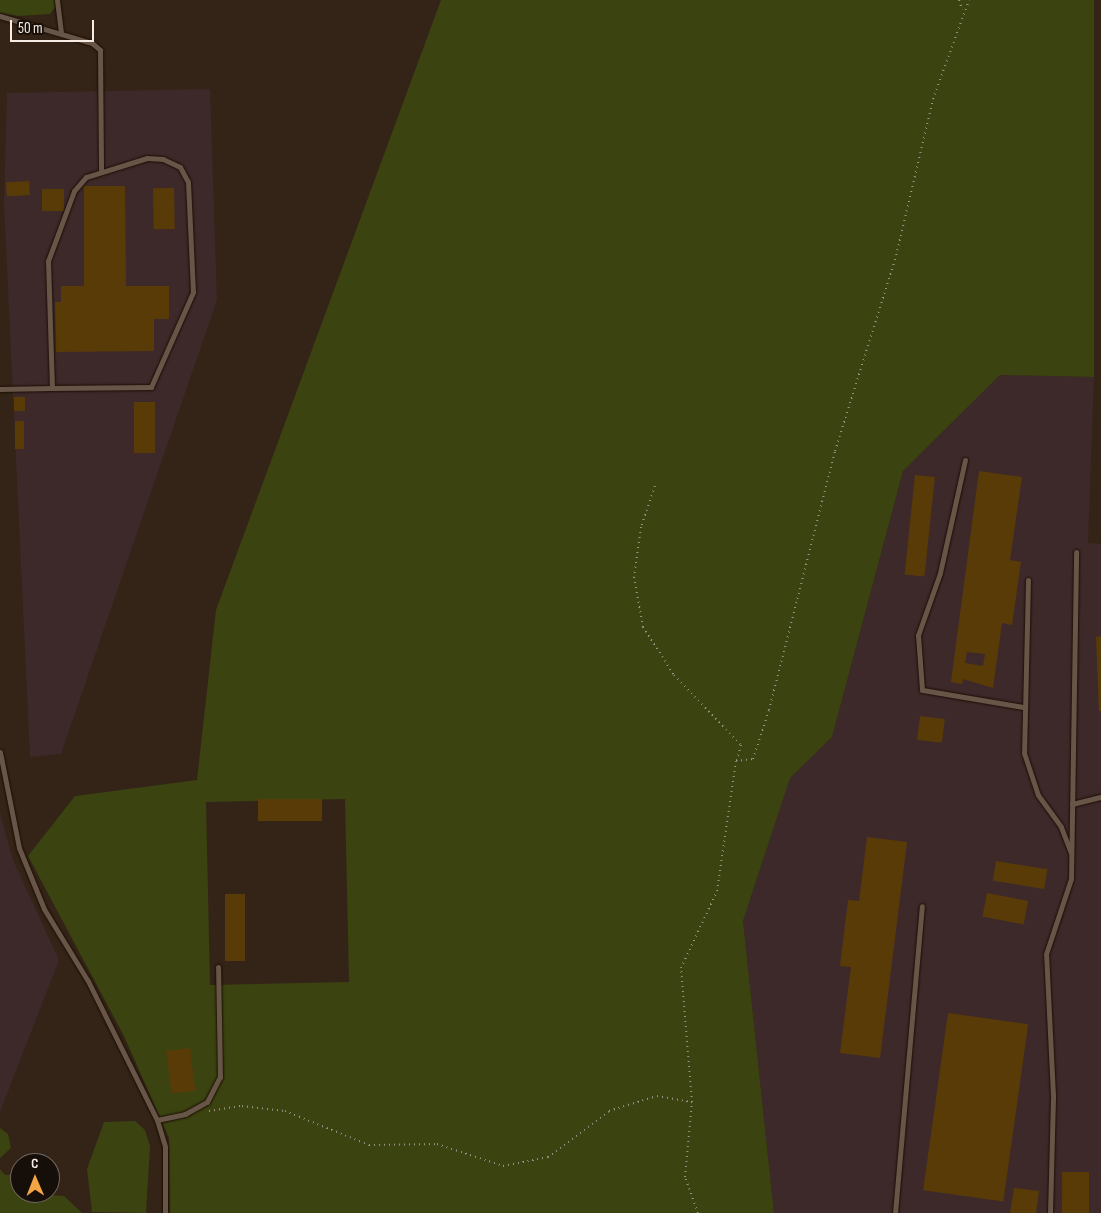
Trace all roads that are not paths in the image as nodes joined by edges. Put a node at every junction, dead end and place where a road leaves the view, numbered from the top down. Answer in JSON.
{"nodes":[{"id":1,"x":57,"y":0,"type":"edge"},
{"id":2,"x":0,"y":16,"type":"edge"},
{"id":3,"x":61,"y":32,"type":"junction"},
{"id":4,"x":101,"y":172,"type":"junction"},
{"id":5,"x":52,"y":388,"type":"junction"},
{"id":6,"x":0,"y":389,"type":"edge"},
{"id":7,"x":965,"y":460,"type":"dead end"},
{"id":8,"x":1076,"y":552,"type":"dead end"},
{"id":9,"x":1028,"y":580,"type":"dead end"},
{"id":10,"x":1024,"y":707,"type":"junction"},
{"id":11,"x":0,"y":752,"type":"edge"},
{"id":12,"x":1101,"y":797,"type":"edge"},
{"id":13,"x":1072,"y":804,"type":"junction"},
{"id":14,"x":1072,"y":856,"type":"junction"},
{"id":15,"x":922,"y":906,"type":"dead end"},
{"id":16,"x":218,"y":967,"type":"dead end"},
{"id":17,"x":157,"y":1120,"type":"junction"},
{"id":18,"x":165,"y":1213,"type":"edge"},
{"id":19,"x":896,"y":1213,"type":"edge"},
{"id":20,"x":1050,"y":1213,"type":"edge"}],
"edges":[{"from":1,"to":3,"type":"lane"},
{"from":2,"to":3,"type":"lane"},
{"from":3,"to":4,"type":"lane"},
{"from":4,"to":5,"type":"lane"},
{"from":4,"to":5,"type":"lane"},
{"from":5,"to":6,"type":"lane"},
{"from":7,"to":10,"type":"lane"},
{"from":8,"to":13,"type":"lane"},
{"from":9,"to":10,"type":"lane"},
{"from":10,"to":14,"type":"lane"},
{"from":11,"to":17,"type":"lane"},
{"from":12,"to":13,"type":"lane"},
{"from":13,"to":14,"type":"lane"},
{"from":14,"to":20,"type":"lane"},
{"from":15,"to":19,"type":"lane"},
{"from":16,"to":17,"type":"lane"},
{"from":17,"to":18,"type":"lane"}]}
